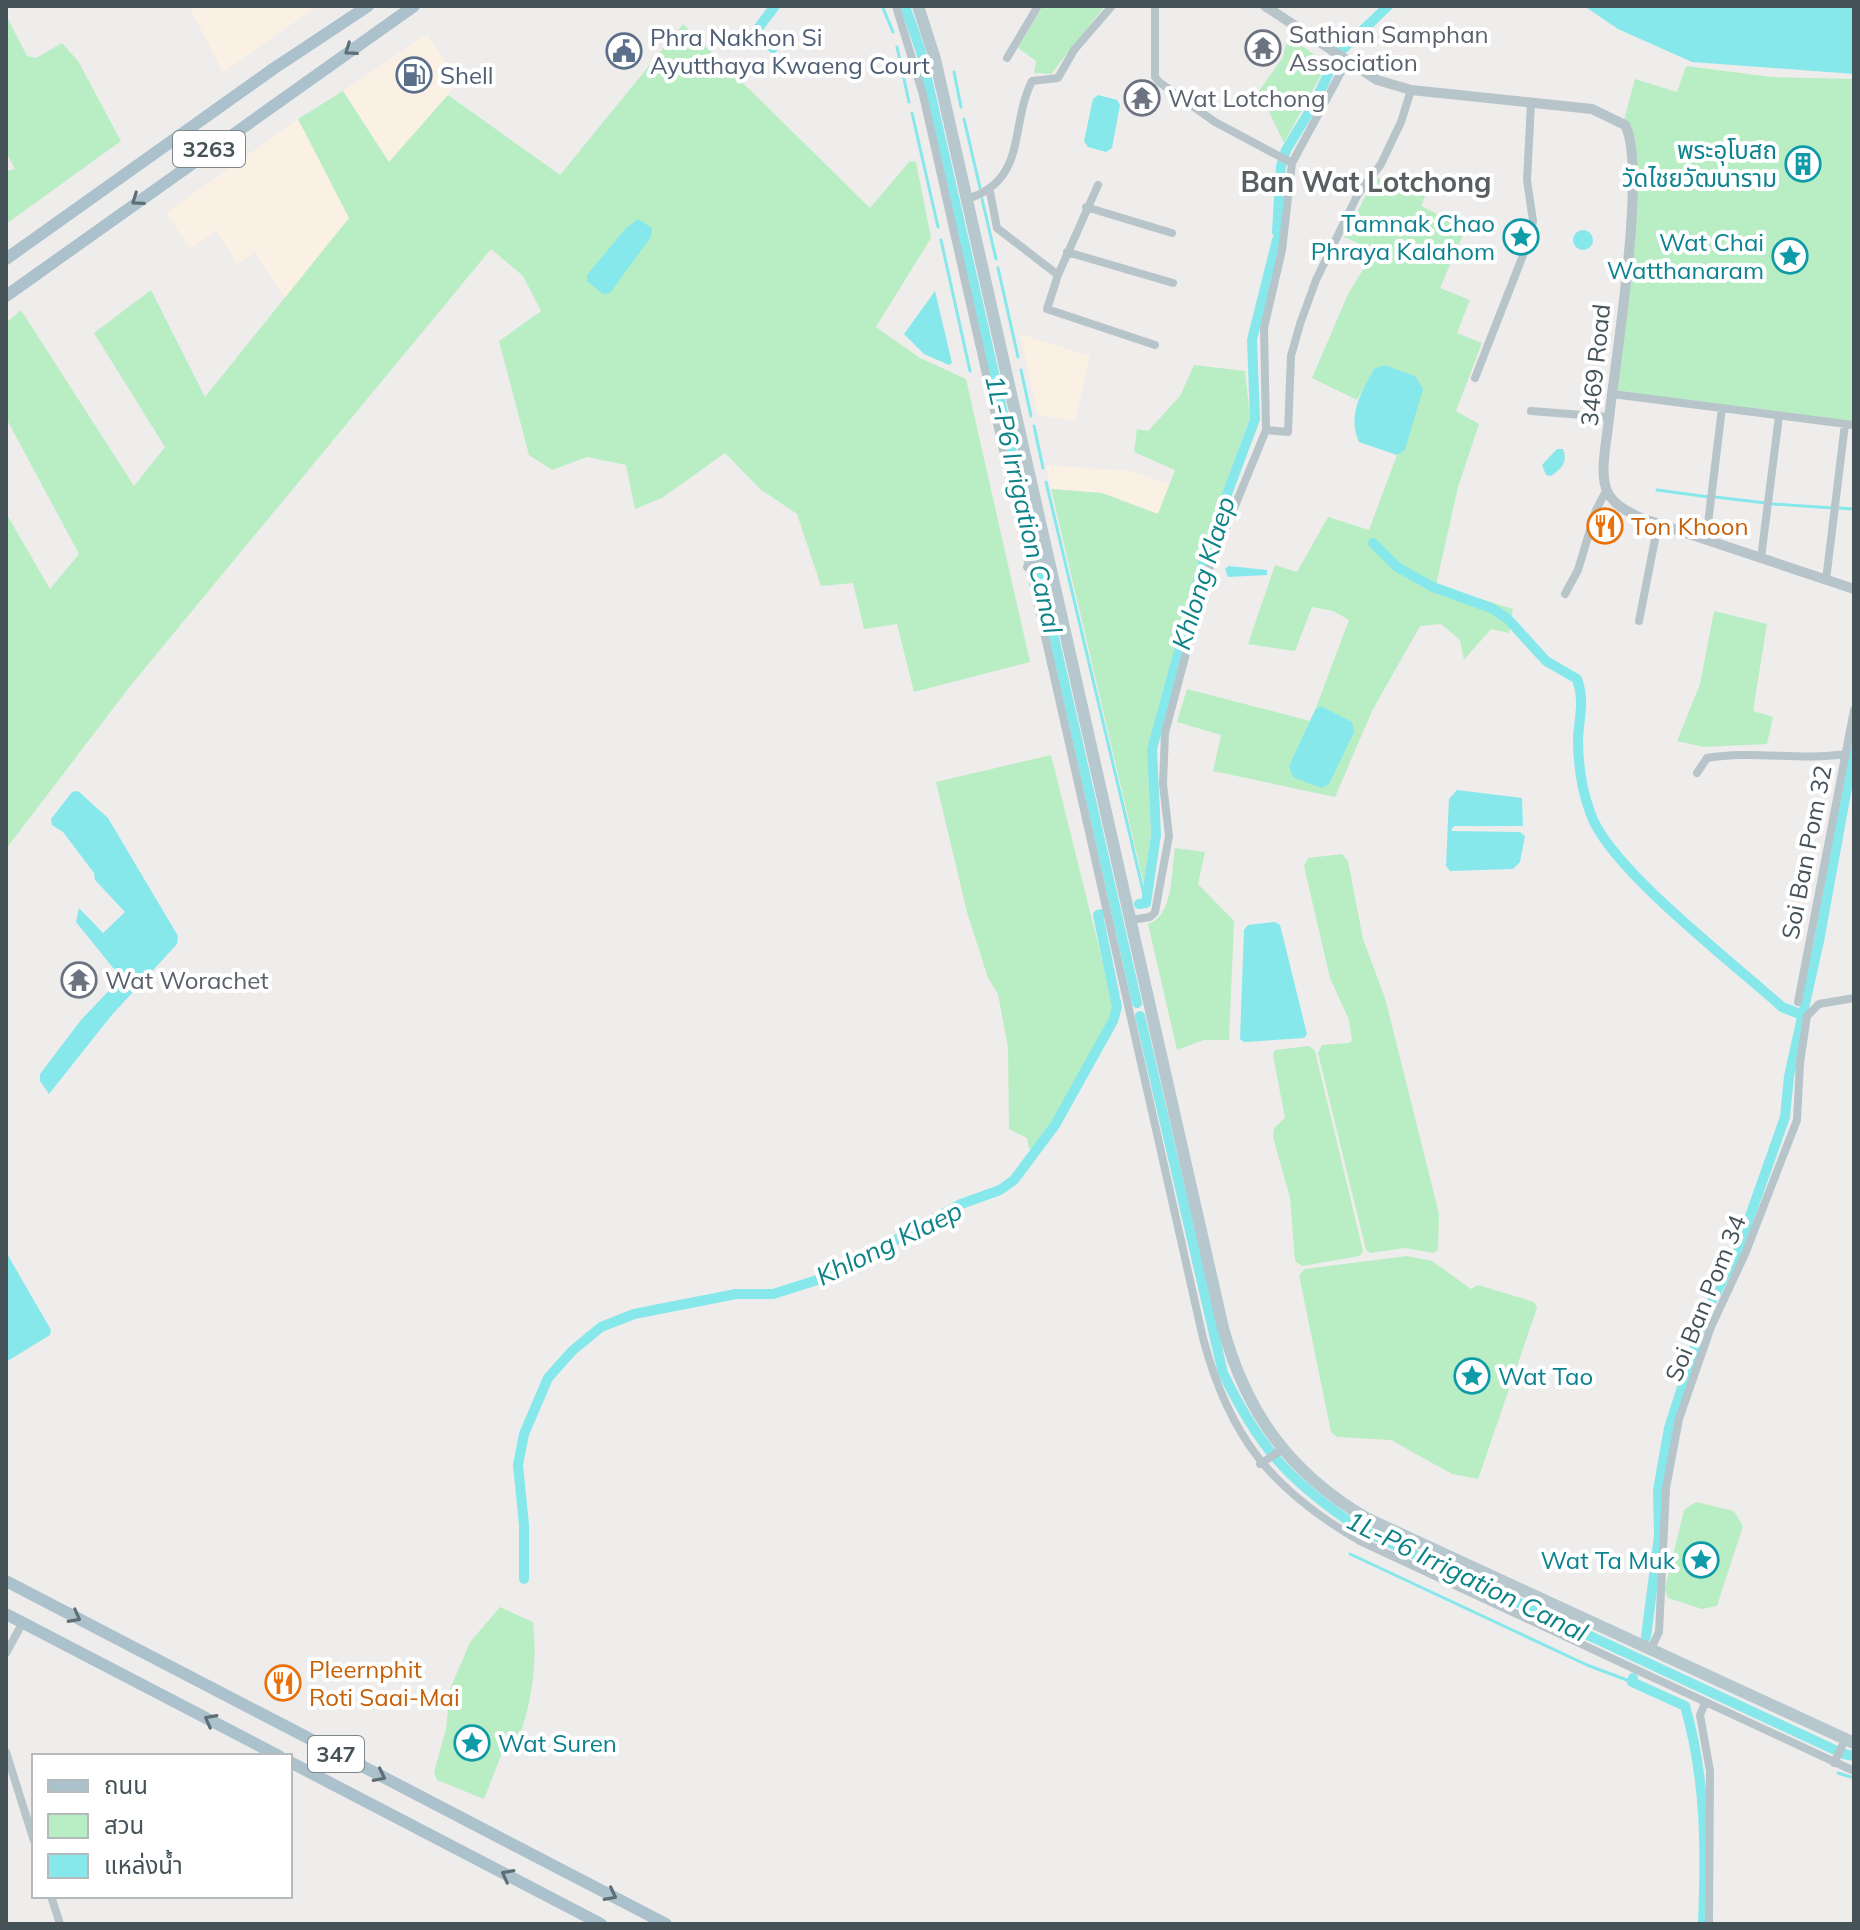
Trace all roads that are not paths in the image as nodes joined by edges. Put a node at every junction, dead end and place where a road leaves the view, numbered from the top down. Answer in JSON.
{"nodes":[{"id":1,"x":368,"y":6,"type":"edge"},
{"id":2,"x":414,"y":6,"type":"edge"},
{"id":3,"x":896,"y":6,"type":"edge"},
{"id":4,"x":918,"y":6,"type":"edge"},
{"id":5,"x":1038,"y":6,"type":"edge"},
{"id":6,"x":1112,"y":6,"type":"edge"},
{"id":7,"x":1155,"y":6,"type":"edge"},
{"id":8,"x":1265,"y":6,"type":"edge"},
{"id":9,"x":1007,"y":58,"type":"dead end"},
{"id":10,"x":1347,"y":61,"type":"junction"},
{"id":11,"x":1411,"y":90,"type":"junction"},
{"id":12,"x":239,"y":94,"type":"junction"},
{"id":13,"x":1531,"y":103,"type":"junction"},
{"id":14,"x":255,"y":117,"type":"junction"},
{"id":15,"x":1286,"y":160,"type":"junction"},
{"id":16,"x":1098,"y":185,"type":"dead end"},
{"id":17,"x":990,"y":192,"type":"junction"},
{"id":18,"x":1086,"y":207,"type":"junction"},
{"id":19,"x":961,"y":212,"type":"junction"},
{"id":20,"x":1172,"y":233,"type":"dead end"},
{"id":21,"x":1067,"y":252,"type":"junction"},
{"id":22,"x":6,"y":259,"type":"edge"},
{"id":23,"x":1058,"y":275,"type":"junction"},
{"id":24,"x":1173,"y":283,"type":"dead end"},
{"id":25,"x":6,"y":296,"type":"edge"},
{"id":26,"x":1155,"y":345,"type":"dead end"},
{"id":27,"x":1475,"y":378,"type":"dead end"},
{"id":28,"x":1612,"y":394,"type":"junction"},
{"id":29,"x":1722,"y":408,"type":"junction"},
{"id":30,"x":1531,"y":411,"type":"dead end"},
{"id":31,"x":1779,"y":416,"type":"junction"},
{"id":32,"x":1609,"y":417,"type":"junction"},
{"id":33,"x":1850,"y":425,"type":"edge"},
{"id":34,"x":1266,"y":430,"type":"junction"},
{"id":35,"x":1606,"y":491,"type":"junction"},
{"id":36,"x":1658,"y":524,"type":"junction"},
{"id":37,"x":1706,"y":540,"type":"junction"},
{"id":38,"x":1761,"y":558,"type":"junction"},
{"id":39,"x":1038,"y":564,"type":"junction"},
{"id":40,"x":1826,"y":580,"type":"junction"},
{"id":41,"x":1854,"y":589,"type":"edge"},
{"id":42,"x":1565,"y":594,"type":"dead end"},
{"id":43,"x":1639,"y":621,"type":"dead end"},
{"id":44,"x":1854,"y":710,"type":"edge"},
{"id":45,"x":1845,"y":754,"type":"junction"},
{"id":46,"x":1697,"y":773,"type":"dead end"},
{"id":47,"x":1131,"y":920,"type":"junction"},
{"id":48,"x":1854,"y":998,"type":"edge"},
{"id":49,"x":1150,"y":1002,"type":"junction"},
{"id":50,"x":1798,"y":1002,"type":"dead end"},
{"id":51,"x":1132,"y":1013,"type":"junction"},
{"id":52,"x":1176,"y":1134,"type":"junction"},
{"id":53,"x":1161,"y":1139,"type":"junction"},
{"id":54,"x":1279,"y":1452,"type":"junction"},
{"id":55,"x":1263,"y":1462,"type":"junction"},
{"id":56,"x":6,"y":1581,"type":"edge"},
{"id":57,"x":6,"y":1614,"type":"edge"},
{"id":58,"x":23,"y":1622,"type":"junction"},
{"id":59,"x":1650,"y":1651,"type":"junction"},
{"id":60,"x":6,"y":1653,"type":"edge"},
{"id":61,"x":1705,"y":1703,"type":"junction"},
{"id":62,"x":1850,"y":1741,"type":"edge"},
{"id":63,"x":6,"y":1752,"type":"edge"},
{"id":64,"x":275,"y":1754,"type":"edge"},
{"id":65,"x":292,"y":1763,"type":"edge"},
{"id":66,"x":1834,"y":1763,"type":"junction"},
{"id":67,"x":1854,"y":1771,"type":"edge"},
{"id":68,"x":32,"y":1835,"type":"edge"},
{"id":69,"x":51,"y":1898,"type":"edge"},
{"id":70,"x":57,"y":1923,"type":"edge"},
{"id":71,"x":601,"y":1924,"type":"edge"},
{"id":72,"x":666,"y":1924,"type":"edge"},
{"id":73,"x":1709,"y":1924,"type":"edge"}],
"edges":[{"from":1,"to":12,"type":"main road","number":"3263"},
{"from":2,"to":14,"type":"main road","number":"3263","one_way":true},
{"from":3,"to":19,"type":"street"},
{"from":4,"to":19,"type":"main road"},
{"from":5,"to":9,"type":"street"},
{"from":6,"to":17,"type":"street"},
{"from":7,"to":15,"type":"street"},
{"from":8,"to":10,"type":"street","name":"3469 Road"},
{"from":10,"to":11,"type":"street","name":"3469 Road"},
{"from":10,"to":15,"type":"street"},
{"from":11,"to":13,"type":"street","name":"3469 Road"},
{"from":11,"to":34,"type":"street"},
{"from":12,"to":14,"type":"main road"},
{"from":12,"to":22,"type":"main road","number":"3263"},
{"from":13,"to":27,"type":"street"},
{"from":13,"to":28,"type":"street","name":"3469 Road"},
{"from":14,"to":25,"type":"main road","number":"3263","one_way":true},
{"from":15,"to":34,"type":"street"},
{"from":16,"to":18,"type":"street"},
{"from":17,"to":19,"type":"street"},
{"from":17,"to":23,"type":"street"},
{"from":18,"to":20,"type":"street"},
{"from":18,"to":21,"type":"street"},
{"from":19,"to":39,"type":"main road"},
{"from":19,"to":39,"type":"street"},
{"from":21,"to":23,"type":"street"},
{"from":21,"to":24,"type":"street"},
{"from":23,"to":26,"type":"street"},
{"from":28,"to":29,"type":"street"},
{"from":28,"to":32,"type":"street","name":"3469 Road"},
{"from":29,"to":31,"type":"street"},
{"from":29,"to":37,"type":"street"},
{"from":30,"to":32,"type":"street"},
{"from":31,"to":33,"type":"street"},
{"from":31,"to":38,"type":"street"},
{"from":32,"to":35,"type":"street","name":"3469 Road"},
{"from":33,"to":40,"type":"street"},
{"from":34,"to":47,"type":"street"},
{"from":35,"to":36,"type":"street"},
{"from":35,"to":42,"type":"street"},
{"from":36,"to":37,"type":"street"},
{"from":36,"to":43,"type":"street"},
{"from":37,"to":38,"type":"street"},
{"from":38,"to":40,"type":"street"},
{"from":39,"to":47,"type":"main road"},
{"from":39,"to":51,"type":"street"},
{"from":40,"to":41,"type":"street"},
{"from":44,"to":45,"type":"street","name":"Soi Ban Pom 32"},
{"from":45,"to":46,"type":"street"},
{"from":45,"to":50,"type":"street","name":"Soi Ban Pom 32"},
{"from":47,"to":49,"type":"main road"},
{"from":48,"to":59,"type":"street","name":"Soi Ban Pom 34"},
{"from":49,"to":51,"type":"street"},
{"from":49,"to":52,"type":"main road"},
{"from":51,"to":53,"type":"street"},
{"from":52,"to":53,"type":"street"},
{"from":52,"to":54,"type":"main road"},
{"from":53,"to":55,"type":"street"},
{"from":54,"to":55,"type":"street"},
{"from":54,"to":59,"type":"main road"},
{"from":55,"to":61,"type":"street"},
{"from":56,"to":72,"type":"main road","number":"347","one_way":true},
{"from":57,"to":58,"type":"main road","number":"347"},
{"from":58,"to":60,"type":"street"},
{"from":64,"to":58,"type":"main road","number":"347","one_way":true},
{"from":59,"to":62,"type":"main road"},
{"from":61,"to":66,"type":"street"},
{"from":61,"to":73,"type":"street"},
{"from":62,"to":66,"type":"street"},
{"from":63,"to":68,"type":"street"},
{"from":71,"to":65,"type":"main road","number":"347","one_way":true},
{"from":66,"to":67,"type":"street"},
{"from":69,"to":70,"type":"street"}]}
